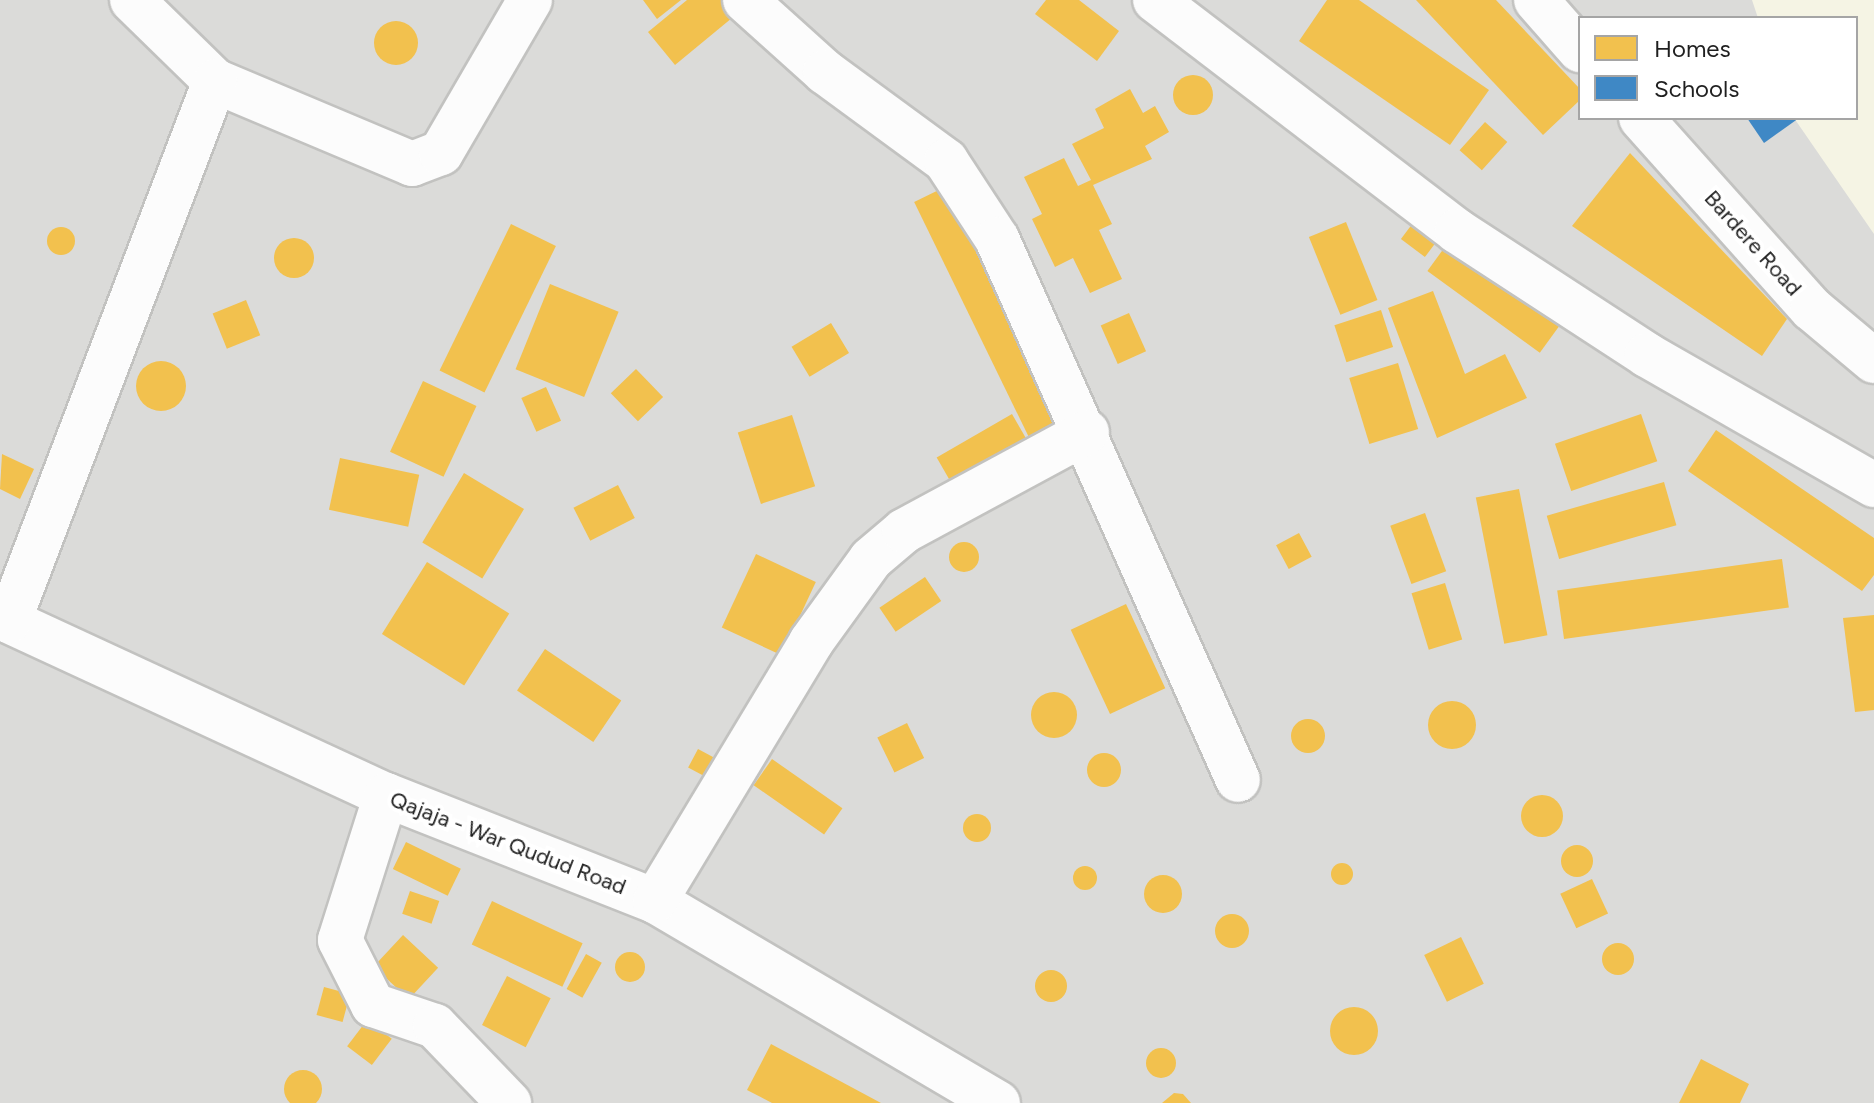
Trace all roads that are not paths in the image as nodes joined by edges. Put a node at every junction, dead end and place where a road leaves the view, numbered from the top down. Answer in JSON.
{"nodes":[{"id":1,"x":132,"y":0,"type":"edge"},
{"id":2,"x":530,"y":0,"type":"edge"},
{"id":3,"x":745,"y":0,"type":"edge"},
{"id":4,"x":1155,"y":0,"type":"edge"},
{"id":5,"x":1536,"y":0,"type":"edge"},
{"id":6,"x":1578,"y":48,"type":"edge"},
{"id":7,"x":215,"y":81,"type":"junction"},
{"id":8,"x":1643,"y":120,"type":"edge"},
{"id":9,"x":1874,"y":361,"type":"edge"},
{"id":10,"x":1087,"y":432,"type":"junction"},
{"id":11,"x":1874,"y":485,"type":"edge"},
{"id":12,"x":4,"y":619,"type":"edge"},
{"id":13,"x":1238,"y":780,"type":"dead end"},
{"id":14,"x":386,"y":795,"type":"junction"},
{"id":15,"x":655,"y":901,"type":"junction"},
{"id":16,"x":509,"y":1103,"type":"edge"},
{"id":17,"x":998,"y":1103,"type":"edge"}],
"edges":[{"from":1,"to":7,"type":"street"},
{"from":2,"to":7,"type":"street"},
{"from":3,"to":10,"type":"street"},
{"from":4,"to":11,"type":"street"},
{"from":5,"to":6,"type":"street"},
{"from":7,"to":12,"type":"street"},
{"from":8,"to":9,"type":"street","name":"Bardere Road"},
{"from":10,"to":13,"type":"street"},
{"from":10,"to":15,"type":"street"},
{"from":12,"to":14,"type":"street","name":"Qajaja - War Qudud Road"},
{"from":14,"to":15,"type":"street","name":"Qajaja - War Qudud Road"},
{"from":14,"to":16,"type":"street"},
{"from":15,"to":17,"type":"street","name":"Qajaja - War Qudud Road"}]}
